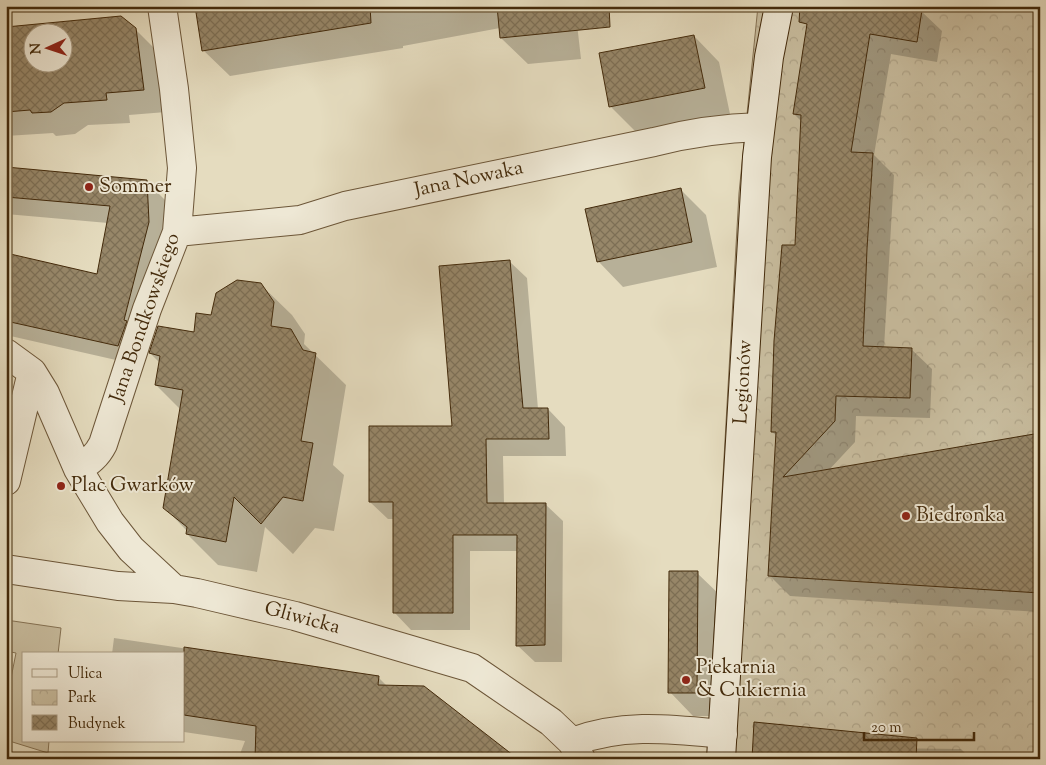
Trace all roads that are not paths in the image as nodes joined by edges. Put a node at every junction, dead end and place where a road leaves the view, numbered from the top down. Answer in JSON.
{"nodes":[{"id":1,"x":162,"y":6,"type":"edge"},
{"id":2,"x":779,"y":6,"type":"edge"},
{"id":3,"x":760,"y":128,"type":"junction"},
{"id":4,"x":177,"y":232,"type":"junction"},
{"id":5,"x":6,"y":353,"type":"edge"},
{"id":6,"x":32,"y":372,"type":"junction"},
{"id":7,"x":78,"y":469,"type":"junction"},
{"id":8,"x":6,"y":481,"type":"edge"},
{"id":9,"x":6,"y":569,"type":"edge"},
{"id":10,"x":174,"y":589,"type":"junction"},
{"id":11,"x":722,"y":746,"type":"edge"},
{"id":12,"x":576,"y":751,"type":"edge"}],
"edges":[{"from":1,"to":4,"type":"street","name":"Jana Bondkowskiego"},
{"from":2,"to":3,"type":"street","name":"Legionów"},
{"from":3,"to":4,"type":"street","name":"Jana Nowaka"},
{"from":3,"to":11,"type":"street","name":"Legionów"},
{"from":4,"to":7,"type":"street","name":"Jana Bondkowskiego"},
{"from":5,"to":6,"type":"street"},
{"from":6,"to":7,"type":"street"},
{"from":6,"to":8,"type":"street"},
{"from":7,"to":10,"type":"street"},
{"from":9,"to":10,"type":"street","name":"Gliwicka"},
{"from":10,"to":12,"type":"street","name":"Gliwicka"},
{"from":11,"to":12,"type":"street","name":"Gliwicka"}]}
